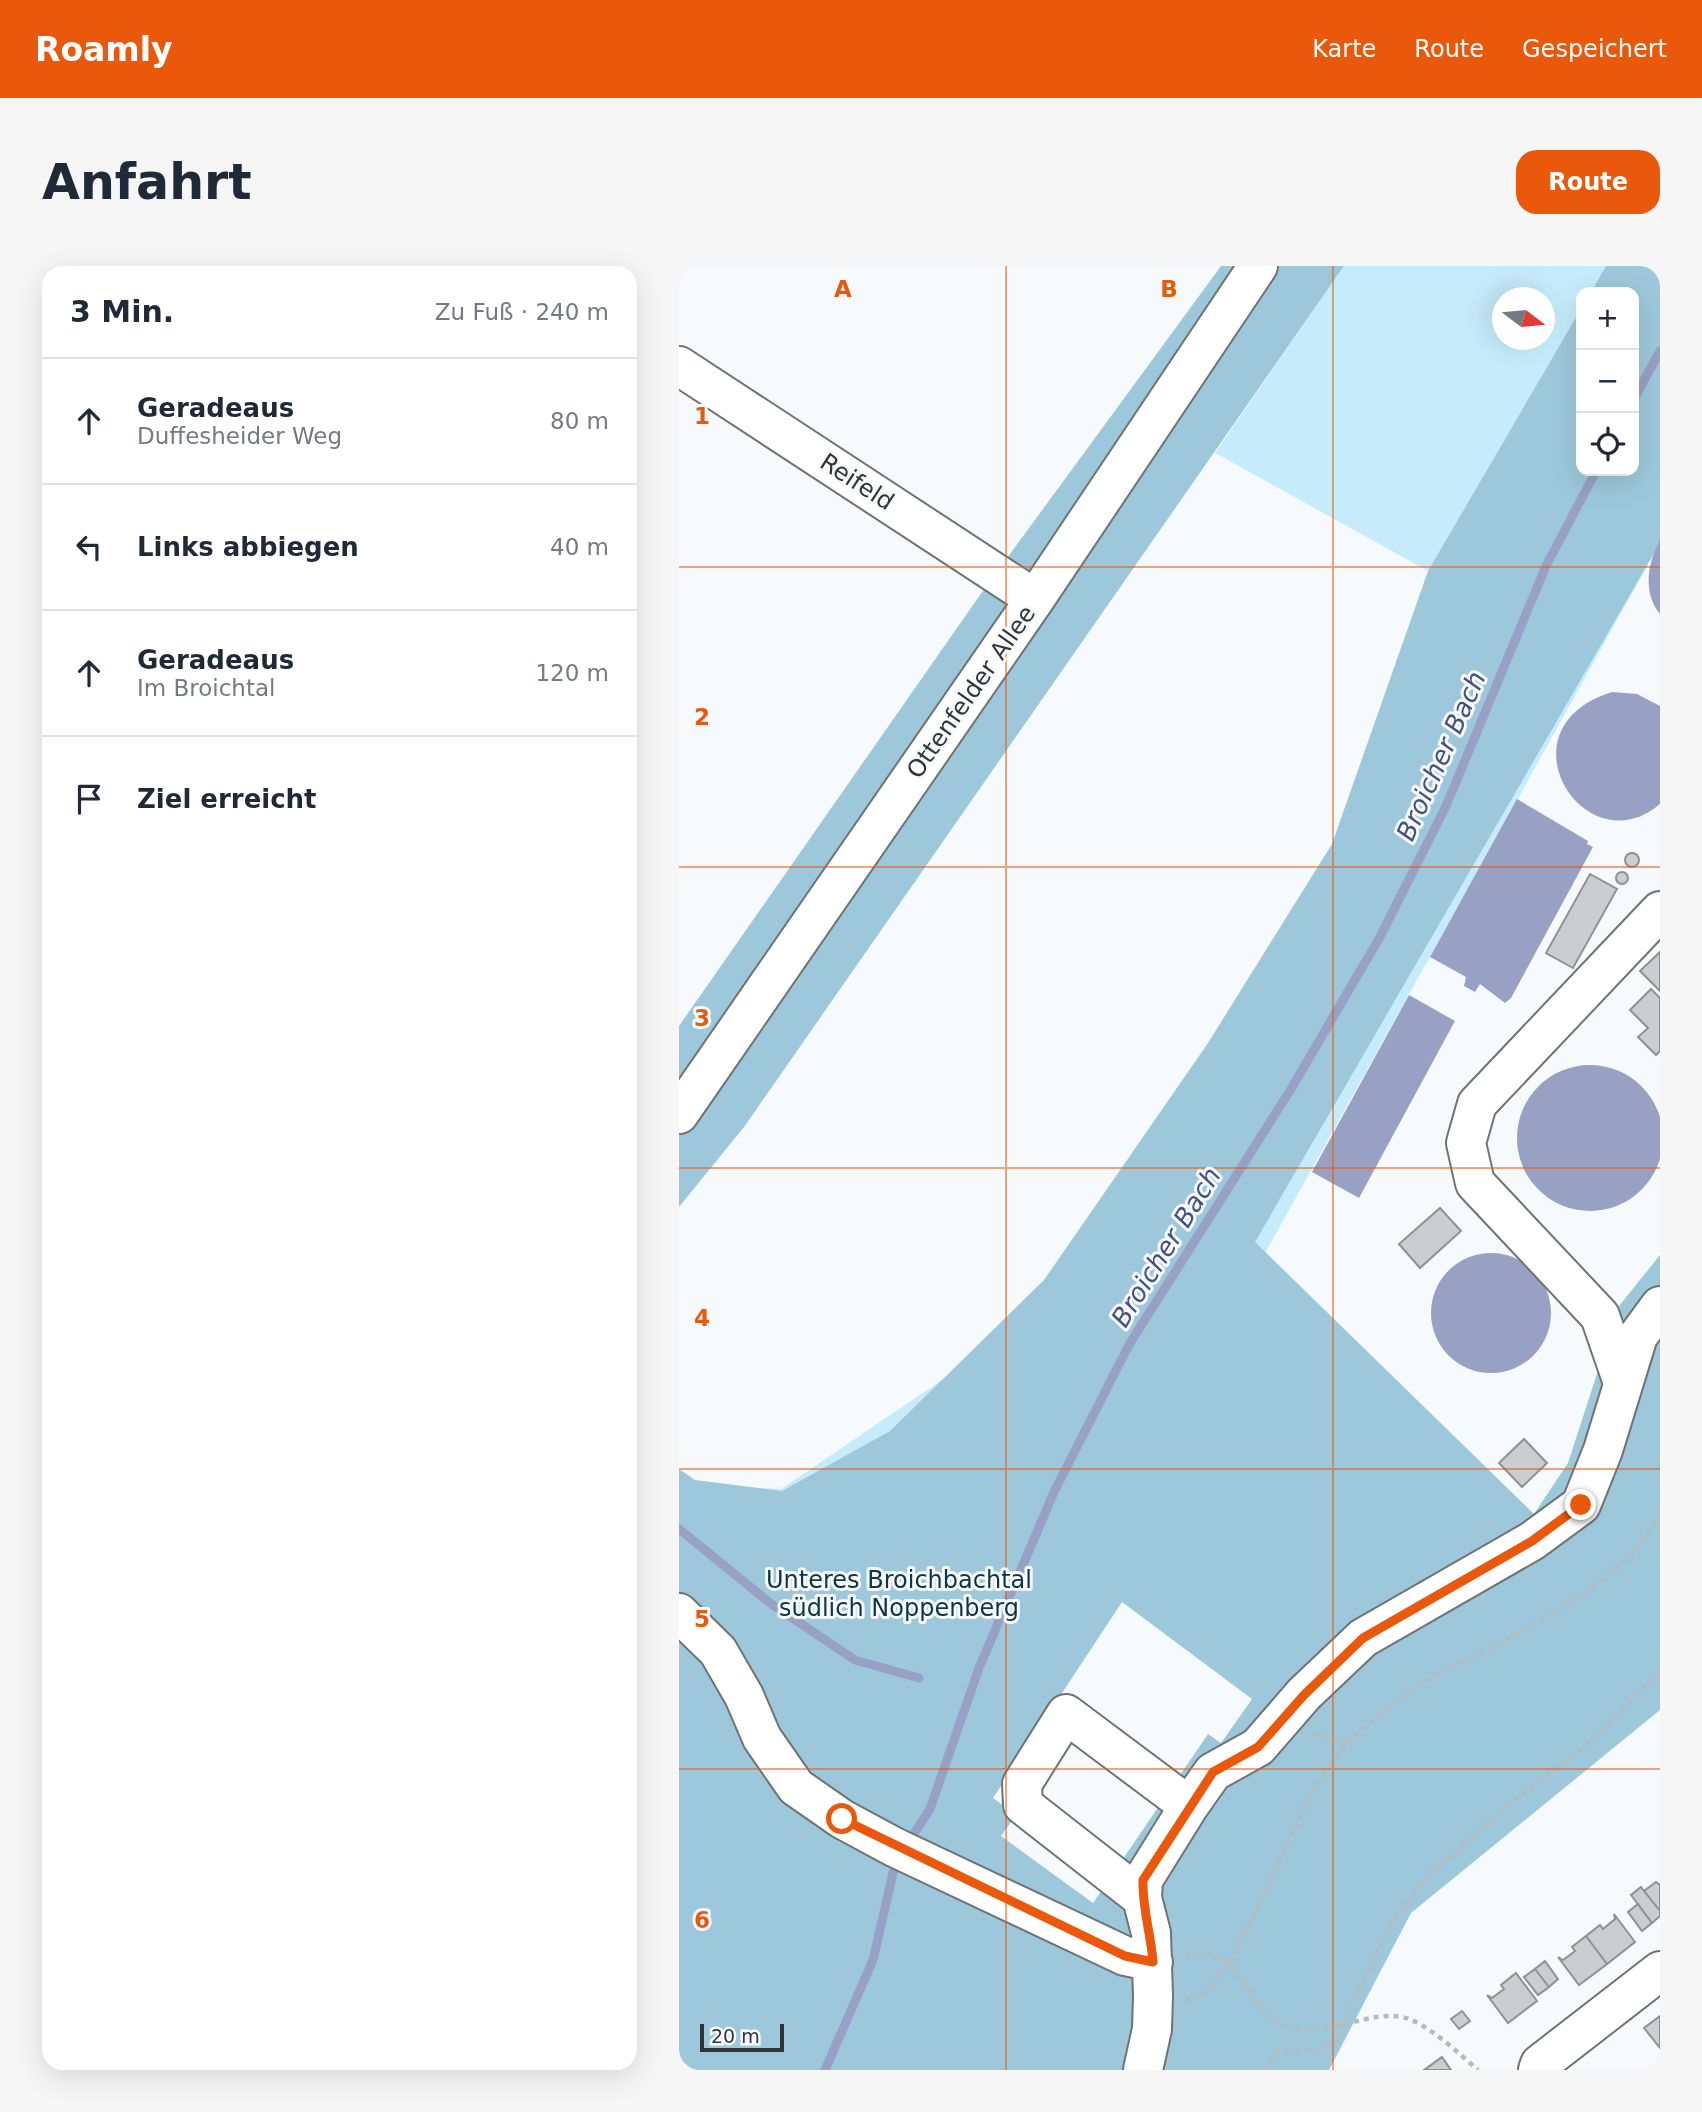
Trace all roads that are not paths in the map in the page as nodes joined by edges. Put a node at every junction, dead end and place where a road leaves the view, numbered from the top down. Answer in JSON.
{"nodes":[{"id":1,"x":1258,"y":266,"type":"edge"},
{"id":2,"x":679,"y":366,"type":"edge"},
{"id":3,"x":1035,"y":599,"type":"junction"},
{"id":4,"x":1660,"y":911,"type":"edge"},
{"id":5,"x":679,"y":1114,"type":"edge"},
{"id":6,"x":1660,"y":1306,"type":"edge"},
{"id":7,"x":1622,"y":1380,"type":"junction"},
{"id":8,"x":679,"y":1614,"type":"edge"},
{"id":9,"x":1189,"y":1806,"type":"junction"},
{"id":10,"x":1142,"y":1898,"type":"junction"},
{"id":11,"x":1660,"y":1970,"type":"edge"},
{"id":12,"x":1153,"y":1979,"type":"junction"},
{"id":13,"x":1143,"y":2070,"type":"edge"},
{"id":14,"x":1538,"y":2070,"type":"edge"}],
"edges":[{"from":1,"to":3,"type":"street","name":"Ottenfelder Allee"},
{"from":2,"to":3,"type":"street","name":"Reifeld"},
{"from":3,"to":5,"type":"street","name":"Ottenfelder Allee"},
{"from":4,"to":7,"type":"street"},
{"from":6,"to":7,"type":"street"},
{"from":7,"to":9,"type":"street"},
{"from":8,"to":12,"type":"street"},
{"from":9,"to":10,"type":"street"},
{"from":9,"to":10,"type":"street"},
{"from":10,"to":12,"type":"street"},
{"from":11,"to":14,"type":"street"},
{"from":12,"to":13,"type":"street"}]}
